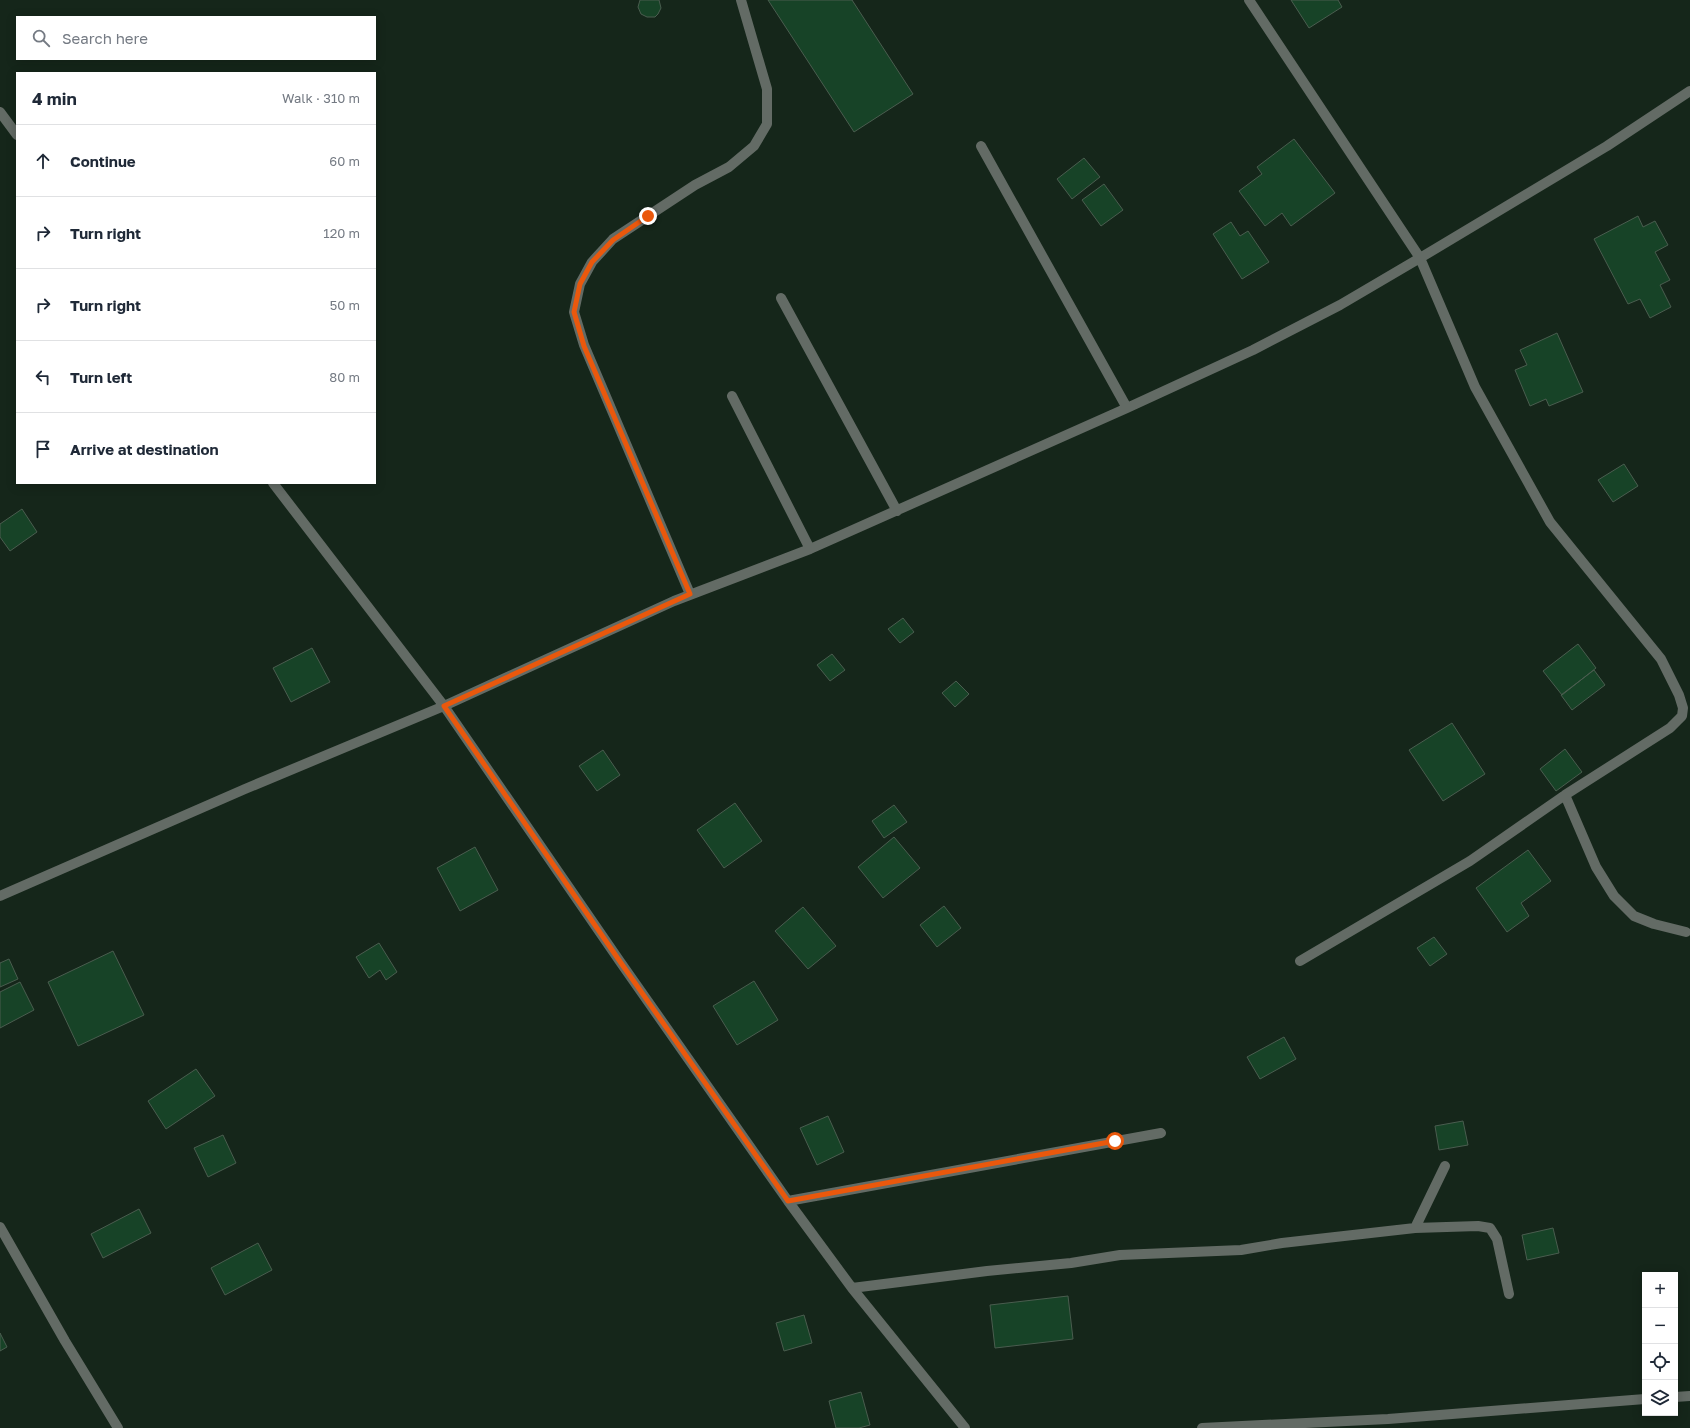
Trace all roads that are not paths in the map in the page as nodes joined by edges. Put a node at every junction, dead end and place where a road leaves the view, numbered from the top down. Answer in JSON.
{"nodes":[{"id":1,"x":741,"y":0,"type":"edge"},
{"id":2,"x":1249,"y":0,"type":"edge"},
{"id":3,"x":1690,"y":91,"type":"edge"},
{"id":4,"x":0,"y":112,"type":"edge"},
{"id":5,"x":16,"y":134,"type":"edge"},
{"id":6,"x":981,"y":146,"type":"dead end"},
{"id":7,"x":1420,"y":258,"type":"junction"},
{"id":8,"x":781,"y":298,"type":"dead end"},
{"id":9,"x":732,"y":396,"type":"dead end"},
{"id":10,"x":1127,"y":408,"type":"junction"},
{"id":11,"x":274,"y":484,"type":"edge"},
{"id":12,"x":897,"y":511,"type":"junction"},
{"id":13,"x":810,"y":549,"type":"junction"},
{"id":14,"x":690,"y":594,"type":"junction"},
{"id":15,"x":444,"y":706,"type":"junction"},
{"id":16,"x":1565,"y":795,"type":"junction"},
{"id":17,"x":0,"y":896,"type":"edge"},
{"id":18,"x":1686,"y":932,"type":"dead end"},
{"id":19,"x":1300,"y":961,"type":"dead end"},
{"id":20,"x":1161,"y":1133,"type":"dead end"},
{"id":21,"x":1445,"y":1166,"type":"dead end"},
{"id":22,"x":788,"y":1201,"type":"junction"},
{"id":23,"x":0,"y":1227,"type":"edge"},
{"id":24,"x":1414,"y":1228,"type":"junction"},
{"id":25,"x":852,"y":1288,"type":"junction"},
{"id":26,"x":1509,"y":1294,"type":"dead end"},
{"id":27,"x":1690,"y":1396,"type":"edge"},
{"id":28,"x":1678,"y":1397,"type":"edge"},
{"id":29,"x":1642,"y":1399,"type":"edge"},
{"id":30,"x":118,"y":1428,"type":"edge"},
{"id":31,"x":965,"y":1428,"type":"edge"},
{"id":32,"x":1202,"y":1428,"type":"edge"}],
"edges":[{"from":1,"to":14,"type":"street"},
{"from":2,"to":7,"type":"street"},
{"from":3,"to":7,"type":"street"},
{"from":4,"to":5,"type":"street"},
{"from":6,"to":10,"type":"street"},
{"from":7,"to":10,"type":"street"},
{"from":7,"to":16,"type":"street"},
{"from":8,"to":12,"type":"street"},
{"from":9,"to":13,"type":"street"},
{"from":10,"to":12,"type":"street"},
{"from":11,"to":15,"type":"street"},
{"from":12,"to":13,"type":"street"},
{"from":13,"to":14,"type":"street"},
{"from":14,"to":15,"type":"street"},
{"from":15,"to":17,"type":"street"},
{"from":15,"to":22,"type":"street"},
{"from":16,"to":18,"type":"street"},
{"from":16,"to":19,"type":"street"},
{"from":20,"to":22,"type":"street"},
{"from":21,"to":24,"type":"street"},
{"from":22,"to":25,"type":"street"},
{"from":23,"to":30,"type":"street"},
{"from":24,"to":25,"type":"street"},
{"from":24,"to":26,"type":"street"},
{"from":25,"to":31,"type":"street"},
{"from":27,"to":28,"type":"street"},
{"from":29,"to":32,"type":"street"}]}
